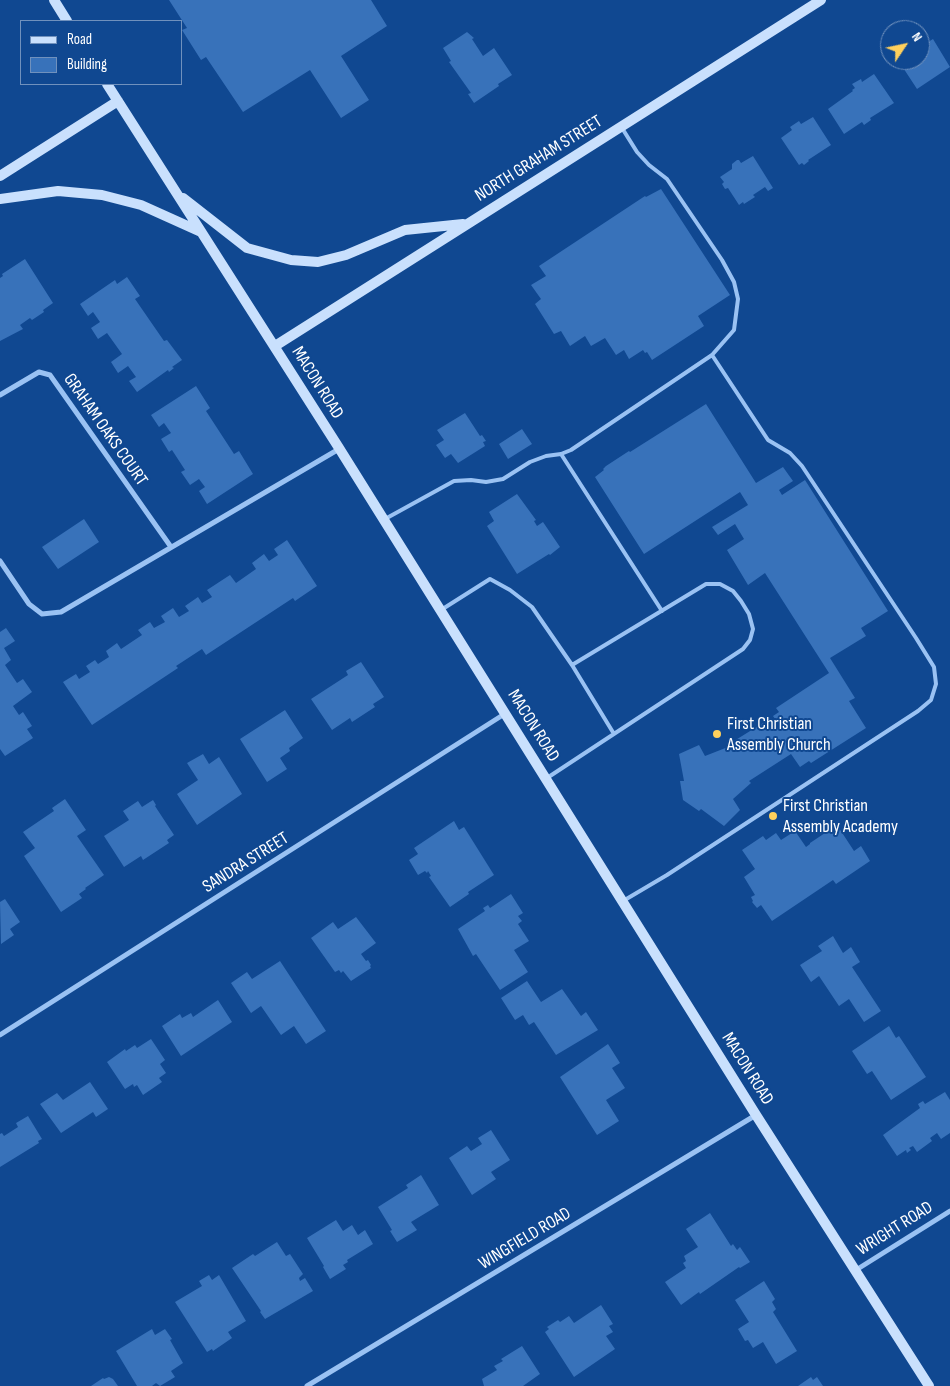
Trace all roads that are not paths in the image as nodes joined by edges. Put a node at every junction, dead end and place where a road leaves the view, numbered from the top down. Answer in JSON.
{"nodes":[{"id":1,"x":54,"y":0,"type":"edge"},
{"id":2,"x":821,"y":0,"type":"edge"},
{"id":3,"x":66,"y":20,"type":"edge"},
{"id":4,"x":108,"y":85,"type":"edge"},
{"id":5,"x":118,"y":102,"type":"junction"},
{"id":6,"x":621,"y":126,"type":"junction"},
{"id":7,"x":0,"y":176,"type":"edge"},
{"id":8,"x":177,"y":193,"type":"junction"},
{"id":9,"x":0,"y":199,"type":"edge"},
{"id":10,"x":467,"y":224,"type":"junction"},
{"id":11,"x":202,"y":232,"type":"junction"},
{"id":12,"x":275,"y":346,"type":"junction"},
{"id":13,"x":712,"y":355,"type":"junction"},
{"id":14,"x":0,"y":395,"type":"edge"},
{"id":15,"x":339,"y":448,"type":"junction"},
{"id":16,"x":561,"y":454,"type":"junction"},
{"id":17,"x":384,"y":520,"type":"junction"},
{"id":18,"x":171,"y":547,"type":"junction"},
{"id":19,"x":0,"y":561,"type":"edge"},
{"id":20,"x":441,"y":610,"type":"junction"},
{"id":21,"x":662,"y":611,"type":"junction"},
{"id":22,"x":572,"y":664,"type":"junction"},
{"id":23,"x":506,"y":713,"type":"junction"},
{"id":24,"x":614,"y":734,"type":"junction"},
{"id":25,"x":547,"y":778,"type":"junction"},
{"id":26,"x":623,"y":901,"type":"junction"},
{"id":27,"x":0,"y":1035,"type":"edge"},
{"id":28,"x":756,"y":1115,"type":"junction"},
{"id":29,"x":950,"y":1211,"type":"edge"},
{"id":30,"x":856,"y":1270,"type":"junction"},
{"id":31,"x":307,"y":1386,"type":"edge"},
{"id":32,"x":929,"y":1386,"type":"edge"}],
"edges":[{"from":1,"to":3,"type":"main road"},
{"from":2,"to":6,"type":"main road","name":"NORTH GRAHAM STREET"},
{"from":4,"to":5,"type":"main road","name":"MACON ROAD"},
{"from":5,"to":7,"type":"main road"},
{"from":5,"to":8,"type":"main road","name":"MACON ROAD"},
{"from":6,"to":10,"type":"main road","name":"NORTH GRAHAM STREET"},
{"from":6,"to":13,"type":"lane"},
{"from":8,"to":10,"type":"main road"},
{"from":8,"to":11,"type":"main road","name":"MACON ROAD"},
{"from":9,"to":11,"type":"main road"},
{"from":10,"to":12,"type":"main road","name":"NORTH GRAHAM STREET"},
{"from":11,"to":12,"type":"main road","name":"MACON ROAD"},
{"from":12,"to":15,"type":"main road","name":"MACON ROAD"},
{"from":13,"to":16,"type":"lane"},
{"from":13,"to":26,"type":"lane"},
{"from":14,"to":18,"type":"street","name":"GRAHAM OAKS COURT"},
{"from":15,"to":17,"type":"main road","name":"MACON ROAD"},
{"from":15,"to":18,"type":"street"},
{"from":16,"to":17,"type":"lane"},
{"from":16,"to":21,"type":"lane"},
{"from":17,"to":20,"type":"main road","name":"MACON ROAD"},
{"from":18,"to":19,"type":"street"},
{"from":20,"to":22,"type":"lane"},
{"from":20,"to":23,"type":"main road","name":"MACON ROAD"},
{"from":21,"to":22,"type":"lane"},
{"from":21,"to":24,"type":"lane"},
{"from":22,"to":24,"type":"lane"},
{"from":23,"to":25,"type":"main road","name":"MACON ROAD"},
{"from":23,"to":27,"type":"street","name":"SANDRA STREET"},
{"from":24,"to":25,"type":"lane"},
{"from":25,"to":26,"type":"main road","name":"MACON ROAD"},
{"from":26,"to":28,"type":"main road","name":"MACON ROAD"},
{"from":28,"to":30,"type":"main road","name":"MACON ROAD"},
{"from":28,"to":31,"type":"street","name":"WINGFIELD ROAD"},
{"from":29,"to":30,"type":"street","name":"WRIGHT ROAD"},
{"from":30,"to":32,"type":"main road","name":"MACON ROAD"}]}
